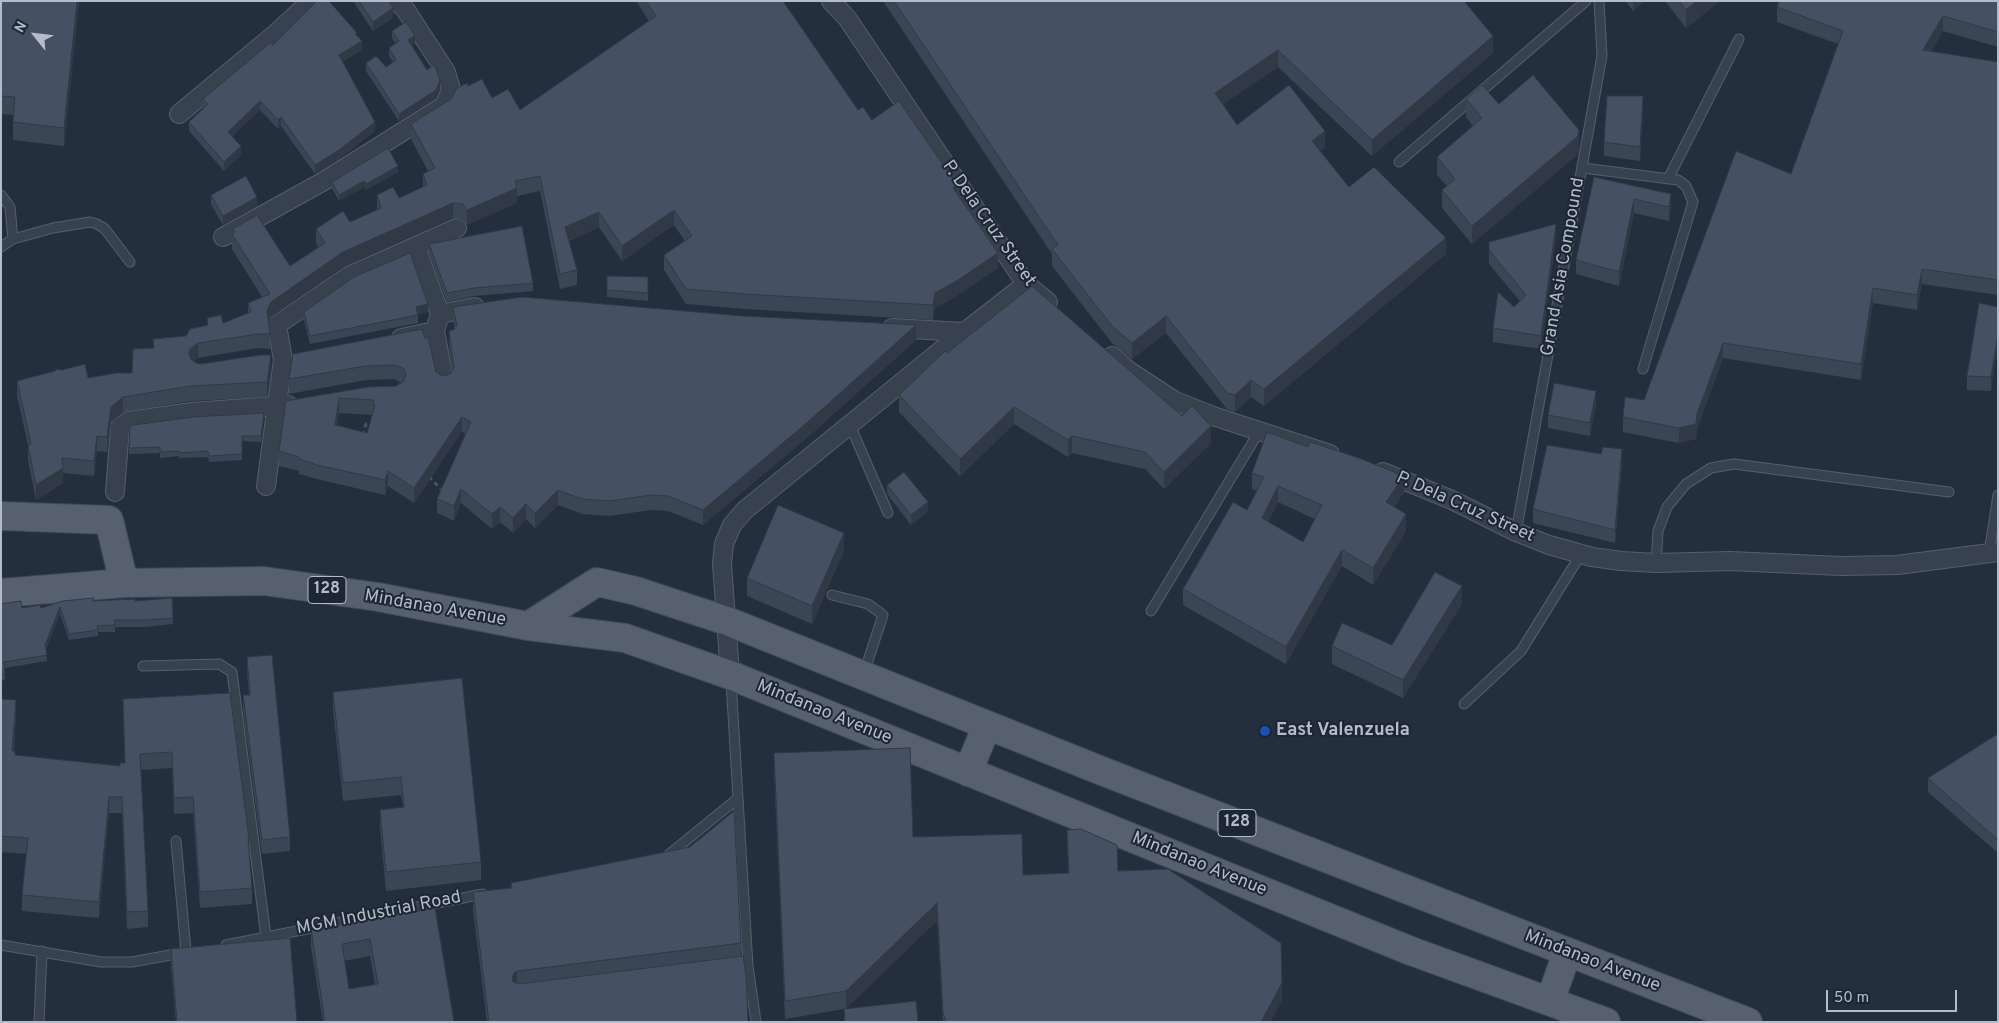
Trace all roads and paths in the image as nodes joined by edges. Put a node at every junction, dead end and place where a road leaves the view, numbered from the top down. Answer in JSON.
{"nodes":[{"id":1,"x":310,"y":1,"type":"edge"},
{"id":2,"x":831,"y":1,"type":"edge"},
{"id":3,"x":1586,"y":1,"type":"edge"},
{"id":4,"x":1599,"y":1,"type":"edge"},
{"id":5,"x":404,"y":4,"type":"edge"},
{"id":6,"x":1739,"y":39,"type":"dead end"},
{"id":7,"x":179,"y":114,"type":"dead end"},
{"id":8,"x":1399,"y":162,"type":"dead end"},
{"id":9,"x":1582,"y":168,"type":"junction"},
{"id":10,"x":1668,"y":179,"type":"junction"},
{"id":11,"x":1,"y":196,"type":"edge"},
{"id":12,"x":457,"y":228,"type":"dead end"},
{"id":13,"x":223,"y":237,"type":"dead end"},
{"id":14,"x":13,"y":239,"type":"junction"},
{"id":15,"x":1,"y":247,"type":"edge"},
{"id":16,"x":416,"y":247,"type":"junction"},
{"id":17,"x":130,"y":262,"type":"dead end"},
{"id":18,"x":1026,"y":284,"type":"junction"},
{"id":19,"x":492,"y":305,"type":"edge"},
{"id":20,"x":1063,"y":315,"type":"edge"},
{"id":21,"x":437,"y":323,"type":"junction"},
{"id":22,"x":878,"y":327,"type":"edge"},
{"id":23,"x":964,"y":332,"type":"junction"},
{"id":24,"x":388,"y":340,"type":"edge"},
{"id":25,"x":1100,"y":346,"type":"edge"},
{"id":26,"x":302,"y":357,"type":"edge"},
{"id":27,"x":275,"y":360,"type":"junction"},
{"id":28,"x":1642,"y":369,"type":"dead end"},
{"id":29,"x":444,"y":380,"type":"edge"},
{"id":30,"x":302,"y":402,"type":"edge"},
{"id":31,"x":277,"y":407,"type":"junction"},
{"id":32,"x":375,"y":425,"type":"edge"},
{"id":33,"x":850,"y":425,"type":"junction"},
{"id":34,"x":1260,"y":430,"type":"junction"},
{"id":35,"x":361,"y":442,"type":"edge"},
{"id":36,"x":1344,"y":458,"type":"edge"},
{"id":37,"x":1363,"y":465,"type":"edge"},
{"id":38,"x":422,"y":472,"type":"edge"},
{"id":39,"x":266,"y":486,"type":"dead end"},
{"id":40,"x":115,"y":492,"type":"dead end"},
{"id":41,"x":1949,"y":492,"type":"dead end"},
{"id":42,"x":448,"y":496,"type":"edge"},
{"id":43,"x":1998,"y":496,"type":"edge"},
{"id":44,"x":888,"y":513,"type":"dead end"},
{"id":45,"x":1,"y":516,"type":"edge"},
{"id":46,"x":1516,"y":532,"type":"junction"},
{"id":47,"x":1993,"y":552,"type":"edge"},
{"id":48,"x":1581,"y":554,"type":"junction"},
{"id":49,"x":1656,"y":563,"type":"junction"},
{"id":50,"x":124,"y":584,"type":"junction"},
{"id":51,"x":1,"y":594,"type":"edge"},
{"id":52,"x":832,"y":595,"type":"dead end"},
{"id":53,"x":1151,"y":611,"type":"dead end"},
{"id":54,"x":727,"y":622,"type":"junction"},
{"id":55,"x":528,"y":626,"type":"junction"},
{"id":56,"x":143,"y":666,"type":"dead end"},
{"id":57,"x":730,"y":675,"type":"junction"},
{"id":58,"x":864,"y":676,"type":"junction"},
{"id":59,"x":1464,"y":704,"type":"dead end"},
{"id":60,"x":987,"y":725,"type":"junction"},
{"id":61,"x":968,"y":772,"type":"junction"},
{"id":62,"x":737,"y":800,"type":"junction"},
{"id":63,"x":176,"y":841,"type":"dead end"},
{"id":64,"x":659,"y":858,"type":"edge"},
{"id":65,"x":496,"y":891,"type":"edge"},
{"id":66,"x":266,"y":937,"type":"junction"},
{"id":67,"x":1,"y":945,"type":"edge"},
{"id":68,"x":215,"y":947,"type":"edge"},
{"id":69,"x":42,"y":951,"type":"junction"},
{"id":70,"x":1567,"y":952,"type":"junction"},
{"id":71,"x":1550,"y":1001,"type":"junction"},
{"id":72,"x":39,"y":1022,"type":"edge"},
{"id":73,"x":756,"y":1022,"type":"edge"},
{"id":74,"x":1606,"y":1022,"type":"edge"},
{"id":75,"x":1748,"y":1022,"type":"edge"}],
"edges":[{"from":1,"to":7,"type":"street"},
{"from":2,"to":18,"type":"street","name":"P. Dela Cruz Street"},
{"from":3,"to":8,"type":"lane"},
{"from":4,"to":9,"type":"lane","name":"Grand Asia Compound"},
{"from":5,"to":13,"type":"street"},
{"from":6,"to":10,"type":"lane"},
{"from":9,"to":10,"type":"lane"},
{"from":9,"to":46,"type":"lane","name":"Grand Asia Compound"},
{"from":10,"to":28,"type":"lane"},
{"from":11,"to":14,"type":"lane"},
{"from":12,"to":16,"type":"street"},
{"from":14,"to":15,"type":"lane"},
{"from":14,"to":17,"type":"lane"},
{"from":16,"to":21,"type":"street"},
{"from":16,"to":27,"type":"street"},
{"from":18,"to":20,"type":"street","name":"P. Dela Cruz Street"},
{"from":18,"to":23,"type":"street"},
{"from":19,"to":21,"type":"street"},
{"from":21,"to":24,"type":"street"},
{"from":21,"to":29,"type":"street"},
{"from":22,"to":23,"type":"street"},
{"from":23,"to":33,"type":"street"},
{"from":25,"to":34,"type":"street"},
{"from":26,"to":27,"type":"street"},
{"from":27,"to":31,"type":"street"},
{"from":30,"to":31,"type":"street"},
{"from":31,"to":39,"type":"street"},
{"from":31,"to":40,"type":"street"},
{"from":32,"to":35,"type":"path"},
{"from":33,"to":44,"type":"lane"},
{"from":33,"to":54,"type":"street"},
{"from":34,"to":36,"type":"street"},
{"from":34,"to":53,"type":"lane"},
{"from":37,"to":46,"type":"street","name":"P. Dela Cruz Street"},
{"from":38,"to":42,"type":"path"},
{"from":41,"to":49,"type":"lane"},
{"from":43,"to":47,"type":"lane"},
{"from":45,"to":50,"type":"main road"},
{"from":46,"to":48,"type":"street","name":"P. Dela Cruz Street"},
{"from":47,"to":49,"type":"street","name":"P. Dela Cruz Street"},
{"from":48,"to":49,"type":"street","name":"P. Dela Cruz Street"},
{"from":48,"to":59,"type":"lane"},
{"from":50,"to":51,"type":"main road","name":"Mindanao Avenue","number":"128"},
{"from":50,"to":55,"type":"main road","name":"Mindanao Avenue","number":"128"},
{"from":52,"to":58,"type":"lane"},
{"from":54,"to":55,"type":"main road","name":"Mindanao Avenue","number":"128"},
{"from":54,"to":57,"type":"street"},
{"from":54,"to":58,"type":"main road","name":"Mindanao Avenue","number":"128"},
{"from":55,"to":57,"type":"main road","name":"Mindanao Avenue","number":"128"},
{"from":56,"to":66,"type":"lane"},
{"from":57,"to":61,"type":"main road","name":"Mindanao Avenue","number":"128"},
{"from":57,"to":62,"type":"lane"},
{"from":58,"to":60,"type":"main road","name":"Mindanao Avenue","number":"128"},
{"from":60,"to":61,"type":"main road"},
{"from":60,"to":70,"type":"main road","name":"Mindanao Avenue","number":"128"},
{"from":61,"to":71,"type":"main road","name":"Mindanao Avenue","number":"128"},
{"from":62,"to":64,"type":"lane"},
{"from":62,"to":73,"type":"lane"},
{"from":63,"to":69,"type":"lane"},
{"from":65,"to":66,"type":"lane","name":"MGM Industrial Road"},
{"from":66,"to":68,"type":"lane","name":"MGM Industrial Road"},
{"from":67,"to":69,"type":"lane"},
{"from":69,"to":72,"type":"lane"},
{"from":70,"to":71,"type":"main road"},
{"from":70,"to":75,"type":"main road","name":"Mindanao Avenue","number":"128"},
{"from":71,"to":74,"type":"main road","name":"Mindanao Avenue","number":"128"}]}
